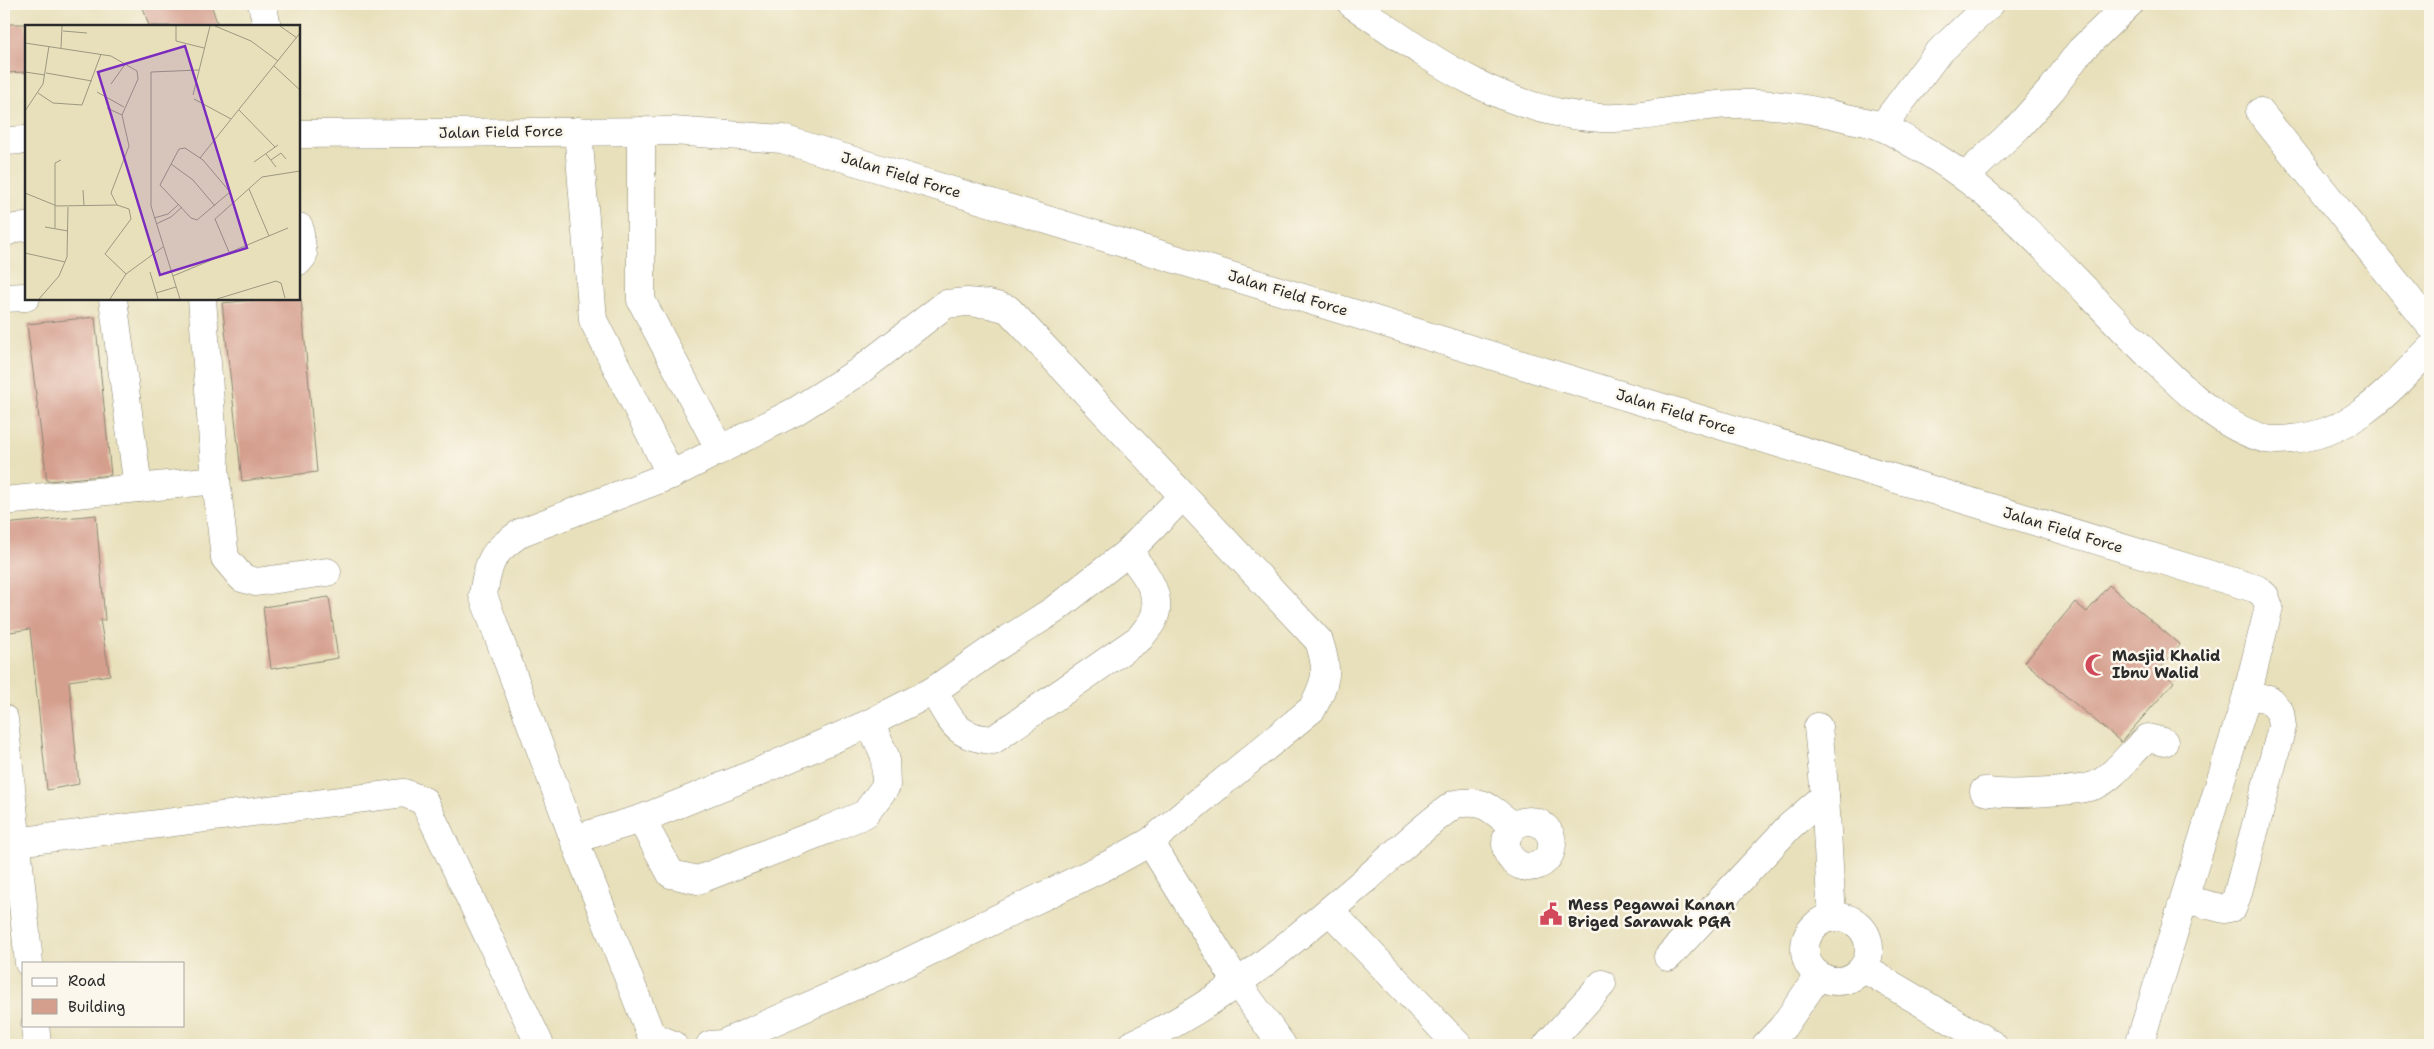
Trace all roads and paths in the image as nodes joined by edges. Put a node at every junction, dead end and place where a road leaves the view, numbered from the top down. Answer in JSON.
{"nodes":[{"id":1,"x":262,"y":4,"type":"edge"},
{"id":2,"x":1352,"y":4,"type":"edge"},
{"id":3,"x":1990,"y":4,"type":"edge"},
{"id":4,"x":2129,"y":4,"type":"edge"},
{"id":5,"x":267,"y":25,"type":"edge"},
{"id":6,"x":2260,"y":112,"type":"dead end"},
{"id":7,"x":1882,"y":127,"type":"junction"},
{"id":8,"x":578,"y":131,"type":"junction"},
{"id":9,"x":641,"y":131,"type":"junction"},
{"id":10,"x":300,"y":134,"type":"edge"},
{"id":11,"x":25,"y":140,"type":"edge"},
{"id":12,"x":4,"y":141,"type":"edge"},
{"id":13,"x":1965,"y":178,"type":"junction"},
{"id":14,"x":25,"y":227,"type":"edge"},
{"id":15,"x":4,"y":233,"type":"edge"},
{"id":16,"x":300,"y":235,"type":"edge"},
{"id":17,"x":300,"y":260,"type":"edge"},
{"id":18,"x":25,"y":296,"type":"edge"},
{"id":19,"x":4,"y":298,"type":"edge"},
{"id":20,"x":113,"y":300,"type":"edge"},
{"id":21,"x":202,"y":300,"type":"edge"},
{"id":22,"x":2430,"y":325,"type":"edge"},
{"id":23,"x":2430,"y":349,"type":"edge"},
{"id":24,"x":720,"y":450,"type":"junction"},
{"id":25,"x":671,"y":475,"type":"junction"},
{"id":26,"x":216,"y":480,"type":"junction"},
{"id":27,"x":138,"y":488,"type":"junction"},
{"id":28,"x":1183,"y":496,"type":"junction"},
{"id":29,"x":4,"y":501,"type":"edge"},
{"id":30,"x":1128,"y":552,"type":"junction"},
{"id":31,"x":327,"y":572,"type":"dead end"},
{"id":32,"x":933,"y":691,"type":"junction"},
{"id":33,"x":2247,"y":695,"type":"junction"},
{"id":34,"x":4,"y":719,"type":"edge"},
{"id":35,"x":870,"y":723,"type":"junction"},
{"id":36,"x":1818,"y":726,"type":"dead end"},
{"id":37,"x":2164,"y":742,"type":"dead end"},
{"id":38,"x":1984,"y":791,"type":"dead end"},
{"id":39,"x":1825,"y":796,"type":"junction"},
{"id":40,"x":641,"y":819,"type":"junction"},
{"id":41,"x":1514,"y":826,"type":"dead end"},
{"id":42,"x":574,"y":839,"type":"junction"},
{"id":43,"x":1150,"y":842,"type":"junction"},
{"id":44,"x":13,"y":856,"type":"edge"},
{"id":45,"x":2185,"y":899,"type":"junction"},
{"id":46,"x":13,"y":902,"type":"edge"},
{"id":47,"x":1330,"y":910,"type":"junction"},
{"id":48,"x":1832,"y":918,"type":"junction"},
{"id":49,"x":1668,"y":957,"type":"dead end"},
{"id":50,"x":29,"y":962,"type":"edge"},
{"id":51,"x":1863,"y":968,"type":"junction"},
{"id":52,"x":1819,"y":975,"type":"junction"},
{"id":53,"x":1238,"y":984,"type":"junction"},
{"id":54,"x":1602,"y":984,"type":"dead end"},
{"id":55,"x":35,"y":1026,"type":"edge"},
{"id":56,"x":1963,"y":1038,"type":"edge"},
{"id":57,"x":37,"y":1045,"type":"edge"},
{"id":58,"x":540,"y":1045,"type":"edge"},
{"id":59,"x":673,"y":1045,"type":"edge"},
{"id":60,"x":710,"y":1045,"type":"edge"},
{"id":61,"x":1131,"y":1045,"type":"edge"},
{"id":62,"x":1282,"y":1045,"type":"edge"},
{"id":63,"x":1458,"y":1045,"type":"edge"},
{"id":64,"x":1547,"y":1045,"type":"edge"},
{"id":65,"x":1766,"y":1045,"type":"edge"},
{"id":66,"x":1993,"y":1045,"type":"edge"},
{"id":67,"x":2139,"y":1045,"type":"edge"}],
"edges":[{"from":1,"to":5,"type":"street"},
{"from":2,"to":7,"type":"street"},
{"from":3,"to":7,"type":"street"},
{"from":4,"to":13,"type":"street"},
{"from":6,"to":22,"type":"street"},
{"from":7,"to":13,"type":"street"},
{"from":8,"to":9,"type":"street","name":"Jalan Field Force"},
{"from":8,"to":10,"type":"street","name":"Jalan Field Force"},
{"from":8,"to":25,"type":"street"},
{"from":9,"to":24,"type":"street"},
{"from":9,"to":33,"type":"street","name":"Jalan Field Force"},
{"from":11,"to":12,"type":"street"},
{"from":13,"to":23,"type":"street"},
{"from":14,"to":15,"type":"street"},
{"from":16,"to":17,"type":"street"},
{"from":18,"to":19,"type":"street"},
{"from":20,"to":27,"type":"street"},
{"from":21,"to":26,"type":"street"},
{"from":24,"to":25,"type":"street"},
{"from":24,"to":28,"type":"street"},
{"from":25,"to":42,"type":"street"},
{"from":26,"to":27,"type":"street"},
{"from":26,"to":31,"type":"street"},
{"from":27,"to":29,"type":"street"},
{"from":28,"to":30,"type":"street"},
{"from":28,"to":43,"type":"street"},
{"from":30,"to":32,"type":"street"},
{"from":30,"to":32,"type":"street"},
{"from":32,"to":35,"type":"street"},
{"from":33,"to":45,"type":"street"},
{"from":33,"to":45,"type":"street"},
{"from":34,"to":44,"type":"street"},
{"from":35,"to":40,"type":"street"},
{"from":35,"to":40,"type":"street"},
{"from":36,"to":39,"type":"street"},
{"from":37,"to":38,"type":"street"},
{"from":39,"to":48,"type":"street"},
{"from":39,"to":49,"type":"street"},
{"from":40,"to":42,"type":"street"},
{"from":41,"to":47,"type":"street"},
{"from":42,"to":59,"type":"street"},
{"from":43,"to":53,"type":"street"},
{"from":43,"to":60,"type":"street"},
{"from":44,"to":46,"type":"street"},
{"from":44,"to":58,"type":"street"},
{"from":45,"to":67,"type":"street"},
{"from":46,"to":50,"type":"street"},
{"from":47,"to":53,"type":"street"},
{"from":47,"to":63,"type":"street"},
{"from":48,"to":51,"type":"street"},
{"from":48,"to":52,"type":"street"},
{"from":51,"to":52,"type":"street"},
{"from":51,"to":56,"type":"street"},
{"from":52,"to":65,"type":"street"},
{"from":53,"to":61,"type":"street"},
{"from":53,"to":62,"type":"street"},
{"from":54,"to":64,"type":"street"},
{"from":55,"to":57,"type":"street"},
{"from":56,"to":66,"type":"street"}]}
